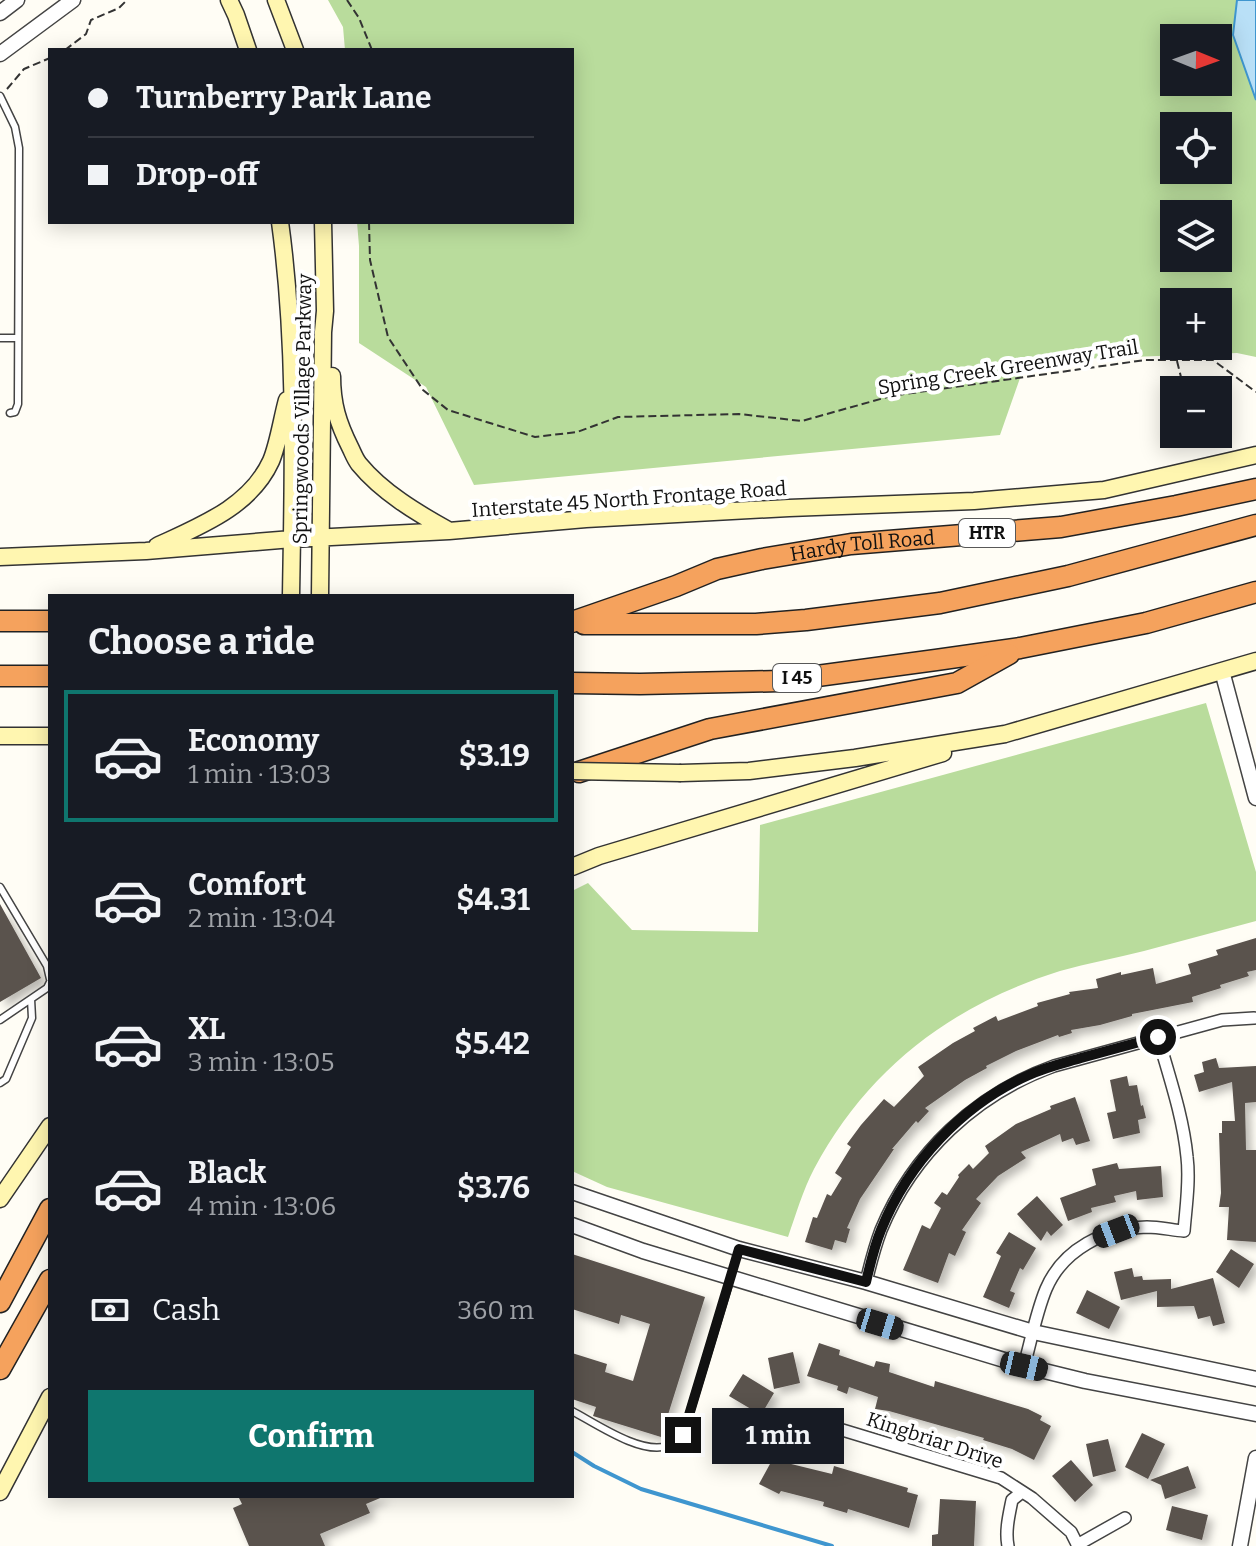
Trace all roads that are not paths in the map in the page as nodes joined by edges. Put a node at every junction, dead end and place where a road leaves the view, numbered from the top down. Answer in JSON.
{"nodes":[{"id":1,"x":17,"y":0,"type":"edge"},
{"id":2,"x":73,"y":0,"type":"edge"},
{"id":3,"x":229,"y":0,"type":"edge"},
{"id":4,"x":276,"y":0,"type":"edge"},
{"id":5,"x":0,"y":13,"type":"edge"},
{"id":6,"x":247,"y":48,"type":"edge"},
{"id":7,"x":294,"y":48,"type":"edge"},
{"id":8,"x":0,"y":54,"type":"edge"},
{"id":9,"x":2,"y":94,"type":"edge"},
{"id":10,"x":280,"y":224,"type":"edge"},
{"id":11,"x":323,"y":224,"type":"edge"},
{"id":12,"x":325,"y":311,"type":"junction"},
{"id":13,"x":0,"y":338,"type":"edge"},
{"id":14,"x":17,"y":338,"type":"junction"},
{"id":15,"x":293,"y":375,"type":"junction"},
{"id":16,"x":10,"y":413,"type":"dead end"},
{"id":17,"x":1256,"y":455,"type":"edge"},
{"id":18,"x":1256,"y":489,"type":"edge"},
{"id":19,"x":1256,"y":525,"type":"edge"},
{"id":20,"x":449,"y":531,"type":"junction"},
{"id":21,"x":321,"y":538,"type":"junction"},
{"id":22,"x":292,"y":539,"type":"junction"},
{"id":23,"x":146,"y":551,"type":"junction"},
{"id":24,"x":0,"y":557,"type":"edge"},
{"id":25,"x":1256,"y":592,"type":"edge"},
{"id":26,"x":291,"y":594,"type":"edge"},
{"id":27,"x":320,"y":594,"type":"edge"},
{"id":28,"x":0,"y":621,"type":"edge"},
{"id":29,"x":48,"y":621,"type":"edge"},
{"id":30,"x":574,"y":622,"type":"edge"},
{"id":31,"x":574,"y":623,"type":"edge"},
{"id":32,"x":1020,"y":648,"type":"junction"},
{"id":33,"x":1256,"y":661,"type":"edge"},
{"id":34,"x":1222,"y":671,"type":"junction"},
{"id":35,"x":0,"y":676,"type":"edge"},
{"id":36,"x":48,"y":676,"type":"edge"},
{"id":37,"x":574,"y":683,"type":"edge"},
{"id":38,"x":1005,"y":734,"type":"junction"},
{"id":39,"x":0,"y":736,"type":"edge"},
{"id":40,"x":48,"y":736,"type":"edge"},
{"id":41,"x":574,"y":772,"type":"edge"},
{"id":42,"x":574,"y":773,"type":"edge"},
{"id":43,"x":1256,"y":798,"type":"edge"},
{"id":44,"x":574,"y":866,"type":"edge"},
{"id":45,"x":0,"y":887,"type":"edge"},
{"id":46,"x":48,"y":971,"type":"edge"},
{"id":47,"x":48,"y":985,"type":"edge"},
{"id":48,"x":31,"y":999,"type":"junction"},
{"id":49,"x":1254,"y":1018,"type":"dead end"},
{"id":50,"x":0,"y":1020,"type":"edge"},
{"id":51,"x":1158,"y":1037,"type":"junction"},
{"id":52,"x":0,"y":1083,"type":"edge"},
{"id":53,"x":48,"y":1129,"type":"edge"},
{"id":54,"x":574,"y":1193,"type":"edge"},
{"id":55,"x":0,"y":1199,"type":"edge"},
{"id":56,"x":48,"y":1213,"type":"edge"},
{"id":57,"x":574,"y":1226,"type":"edge"},
{"id":58,"x":739,"y":1249,"type":"junction"},
{"id":59,"x":731,"y":1277,"type":"junction"},
{"id":60,"x":866,"y":1282,"type":"junction"},
{"id":61,"x":48,"y":1284,"type":"edge"},
{"id":62,"x":0,"y":1302,"type":"edge"},
{"id":63,"x":1033,"y":1332,"type":"junction"},
{"id":64,"x":1024,"y":1366,"type":"junction"},
{"id":65,"x":0,"y":1369,"type":"edge"},
{"id":66,"x":1256,"y":1379,"type":"edge"},
{"id":67,"x":48,"y":1401,"type":"edge"},
{"id":68,"x":574,"y":1412,"type":"edge"},
{"id":69,"x":1256,"y":1414,"type":"edge"},
{"id":70,"x":806,"y":1419,"type":"dead end"},
{"id":71,"x":1256,"y":1458,"type":"edge"},
{"id":72,"x":0,"y":1492,"type":"edge"},
{"id":73,"x":1022,"y":1492,"type":"junction"},
{"id":74,"x":1125,"y":1518,"type":"dead end"},
{"id":75,"x":1077,"y":1545,"type":"edge"},
{"id":76,"x":1008,"y":1546,"type":"edge"},
{"id":77,"x":1240,"y":1546,"type":"edge"}],
"edges":[{"from":1,"to":5,"type":"street"},
{"from":2,"to":8,"type":"street"},
{"from":3,"to":6,"type":"main road"},
{"from":4,"to":7,"type":"main road"},
{"from":9,"to":14,"type":"lane"},
{"from":10,"to":15,"type":"main road","name":"Springwoods Village Parkway"},
{"from":11,"to":12,"type":"main road","name":"Springwoods Village Parkway"},
{"from":12,"to":20,"type":"main road"},
{"from":12,"to":21,"type":"main road","name":"Springwoods Village Parkway"},
{"from":13,"to":14,"type":"lane"},
{"from":14,"to":16,"type":"lane"},
{"from":15,"to":22,"type":"main road","name":"Springwoods Village Parkway"},
{"from":15,"to":23,"type":"main road"},
{"from":17,"to":20,"type":"main road","name":"Interstate 45 North Frontage Road"},
{"from":18,"to":30,"type":"highway","name":"Hardy Toll Road","number":"HTR"},
{"from":19,"to":31,"type":"highway"},
{"from":20,"to":21,"type":"main road","name":"Interstate 45 North Frontage Road"},
{"from":21,"to":22,"type":"main road","name":"Interstate 45 North Frontage Road"},
{"from":21,"to":27,"type":"main road","name":"Springwoods Village Parkway"},
{"from":22,"to":23,"type":"main road","name":"Interstate 45 North Frontage Road"},
{"from":22,"to":26,"type":"main road","name":"Springwoods Village Parkway"},
{"from":23,"to":24,"type":"main road","name":"Interstate 45 North Frontage Road"},
{"from":25,"to":32,"type":"highway","number":"I 45"},
{"from":28,"to":29,"type":"highway"},
{"from":32,"to":37,"type":"highway","number":"I 45"},
{"from":32,"to":41,"type":"highway"},
{"from":33,"to":34,"type":"main road"},
{"from":34,"to":38,"type":"main road"},
{"from":34,"to":43,"type":"street"},
{"from":35,"to":36,"type":"highway"},
{"from":38,"to":42,"type":"main road","bridge":true},
{"from":38,"to":44,"type":"main road"},
{"from":39,"to":40,"type":"main road"},
{"from":45,"to":46,"type":"lane"},
{"from":47,"to":48,"type":"lane"},
{"from":48,"to":50,"type":"lane"},
{"from":48,"to":52,"type":"lane"},
{"from":49,"to":51,"type":"street"},
{"from":51,"to":60,"type":"street"},
{"from":51,"to":63,"type":"street"},
{"from":53,"to":55,"type":"main road"},
{"from":54,"to":58,"type":"street"},
{"from":56,"to":62,"type":"highway"},
{"from":57,"to":59,"type":"street"},
{"from":58,"to":59,"type":"street"},
{"from":58,"to":60,"type":"street"},
{"from":59,"to":64,"type":"street"},
{"from":59,"to":68,"type":"lane"},
{"from":60,"to":63,"type":"street"},
{"from":61,"to":65,"type":"highway"},
{"from":63,"to":64,"type":"street"},
{"from":63,"to":66,"type":"street"},
{"from":64,"to":69,"type":"street"},
{"from":67,"to":72,"type":"main road"},
{"from":70,"to":73,"type":"street","name":"Kingbriar Drive"},
{"from":71,"to":77,"type":"street"},
{"from":73,"to":75,"type":"street","name":"Kingbriar Drive"},
{"from":73,"to":76,"type":"street"},
{"from":74,"to":75,"type":"street"}]}
